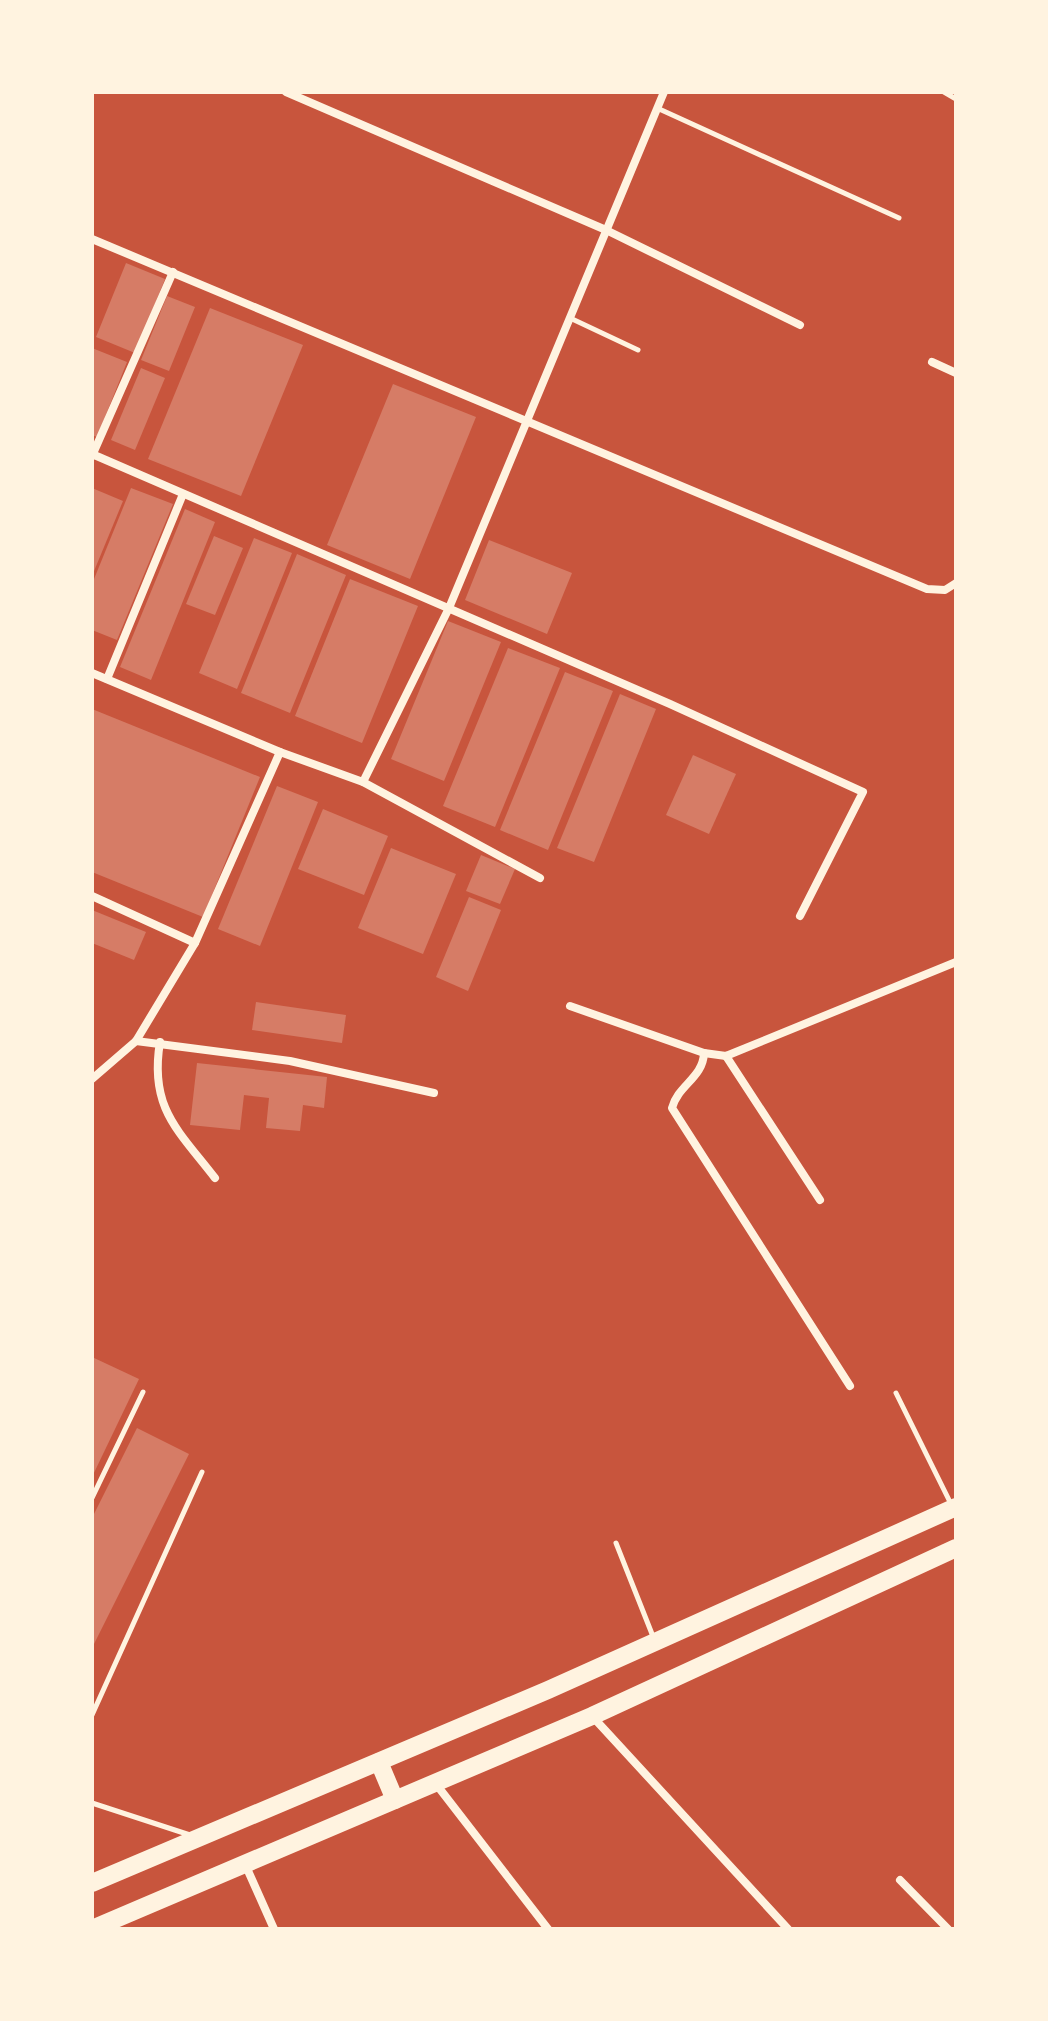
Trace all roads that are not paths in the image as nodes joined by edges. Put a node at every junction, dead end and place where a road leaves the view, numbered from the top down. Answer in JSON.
{"nodes":[{"id":1,"x":286,"y":92,"type":"edge"},
{"id":2,"x":664,"y":92,"type":"edge"},
{"id":3,"x":944,"y":92,"type":"edge"},
{"id":4,"x":304,"y":96,"type":"edge"},
{"id":5,"x":956,"y":99,"type":"edge"},
{"id":6,"x":657,"y":108,"type":"junction"},
{"id":7,"x":899,"y":218,"type":"dead end"},
{"id":8,"x":606,"y":230,"type":"junction"},
{"id":9,"x":92,"y":239,"type":"edge"},
{"id":10,"x":173,"y":272,"type":"junction"},
{"id":11,"x":569,"y":317,"type":"junction"},
{"id":12,"x":800,"y":325,"type":"dead end"},
{"id":13,"x":638,"y":350,"type":"dead end"},
{"id":14,"x":932,"y":362,"type":"dead end"},
{"id":15,"x":956,"y":373,"type":"edge"},
{"id":16,"x":525,"y":422,"type":"junction"},
{"id":17,"x":92,"y":455,"type":"edge"},
{"id":18,"x":183,"y":494,"type":"junction"},
{"id":19,"x":956,"y":583,"type":"edge"},
{"id":20,"x":449,"y":608,"type":"junction"},
{"id":21,"x":92,"y":673,"type":"edge"},
{"id":22,"x":107,"y":679,"type":"junction"},
{"id":23,"x":280,"y":752,"type":"junction"},
{"id":24,"x":363,"y":782,"type":"junction"},
{"id":25,"x":540,"y":878,"type":"dead end"},
{"id":26,"x":92,"y":896,"type":"edge"},
{"id":27,"x":800,"y":916,"type":"dead end"},
{"id":28,"x":195,"y":943,"type":"junction"},
{"id":29,"x":956,"y":962,"type":"edge"},
{"id":30,"x":570,"y":1006,"type":"dead end"},
{"id":31,"x":136,"y":1041,"type":"junction"},
{"id":32,"x":160,"y":1042,"type":"junction"},
{"id":33,"x":704,"y":1053,"type":"junction"},
{"id":34,"x":726,"y":1056,"type":"junction"},
{"id":35,"x":92,"y":1079,"type":"edge"},
{"id":36,"x":434,"y":1093,"type":"dead end"},
{"id":37,"x":215,"y":1178,"type":"dead end"},
{"id":38,"x":820,"y":1200,"type":"dead end"},
{"id":39,"x":850,"y":1386,"type":"dead end"},
{"id":40,"x":143,"y":1392,"type":"dead end"},
{"id":41,"x":896,"y":1393,"type":"dead end"},
{"id":42,"x":202,"y":1472,"type":"dead end"},
{"id":43,"x":92,"y":1498,"type":"edge"},
{"id":44,"x":955,"y":1508,"type":"edge"},
{"id":45,"x":616,"y":1543,"type":"dead end"},
{"id":46,"x":956,"y":1548,"type":"edge"},
{"id":47,"x":655,"y":1642,"type":"junction"},
{"id":48,"x":92,"y":1715,"type":"edge"},
{"id":49,"x":592,"y":1716,"type":"junction"},
{"id":50,"x":379,"y":1762,"type":"junction"},
{"id":51,"x":435,"y":1783,"type":"junction"},
{"id":52,"x":395,"y":1800,"type":"junction"},
{"id":53,"x":92,"y":1803,"type":"edge"},
{"id":54,"x":198,"y":1838,"type":"junction"},
{"id":55,"x":245,"y":1864,"type":"junction"},
{"id":56,"x":900,"y":1880,"type":"dead end"},
{"id":57,"x":92,"y":1883,"type":"edge"},
{"id":58,"x":92,"y":1929,"type":"edge"},
{"id":59,"x":274,"y":1929,"type":"edge"},
{"id":60,"x":548,"y":1929,"type":"edge"},
{"id":61,"x":788,"y":1929,"type":"edge"},
{"id":62,"x":948,"y":1929,"type":"edge"}],
"edges":[{"from":1,"to":4,"type":"street"},
{"from":2,"to":6,"type":"street"},
{"from":3,"to":5,"type":"lane"},
{"from":4,"to":8,"type":"street"},
{"from":6,"to":7,"type":"lane"},
{"from":6,"to":8,"type":"street"},
{"from":8,"to":11,"type":"street"},
{"from":8,"to":12,"type":"street"},
{"from":9,"to":10,"type":"street"},
{"from":10,"to":16,"type":"street"},
{"from":10,"to":17,"type":"street"},
{"from":11,"to":13,"type":"lane"},
{"from":11,"to":16,"type":"street"},
{"from":14,"to":15,"type":"street"},
{"from":16,"to":19,"type":"street"},
{"from":16,"to":20,"type":"street"},
{"from":17,"to":18,"type":"street"},
{"from":18,"to":20,"type":"street"},
{"from":18,"to":22,"type":"street"},
{"from":20,"to":24,"type":"street"},
{"from":20,"to":27,"type":"street"},
{"from":21,"to":22,"type":"street"},
{"from":22,"to":23,"type":"street"},
{"from":23,"to":24,"type":"street"},
{"from":23,"to":28,"type":"street"},
{"from":24,"to":25,"type":"street"},
{"from":26,"to":28,"type":"street"},
{"from":28,"to":31,"type":"street"},
{"from":29,"to":34,"type":"street"},
{"from":30,"to":33,"type":"street"},
{"from":31,"to":32,"type":"street"},
{"from":31,"to":35,"type":"street"},
{"from":32,"to":36,"type":"street"},
{"from":32,"to":37,"type":"street"},
{"from":33,"to":34,"type":"street"},
{"from":33,"to":39,"type":"street"},
{"from":34,"to":38,"type":"street"},
{"from":40,"to":43,"type":"lane"},
{"from":41,"to":44,"type":"lane"},
{"from":42,"to":48,"type":"lane"},
{"from":44,"to":47,"type":"highway"},
{"from":45,"to":47,"type":"lane"},
{"from":46,"to":49,"type":"highway"},
{"from":47,"to":50,"type":"highway"},
{"from":49,"to":51,"type":"highway"},
{"from":49,"to":61,"type":"street"},
{"from":50,"to":52,"type":"highway"},
{"from":50,"to":54,"type":"highway"},
{"from":51,"to":52,"type":"highway"},
{"from":51,"to":60,"type":"street"},
{"from":52,"to":55,"type":"highway"},
{"from":53,"to":54,"type":"lane"},
{"from":54,"to":57,"type":"highway"},
{"from":55,"to":58,"type":"highway"},
{"from":55,"to":59,"type":"street"},
{"from":56,"to":62,"type":"street"}]}
